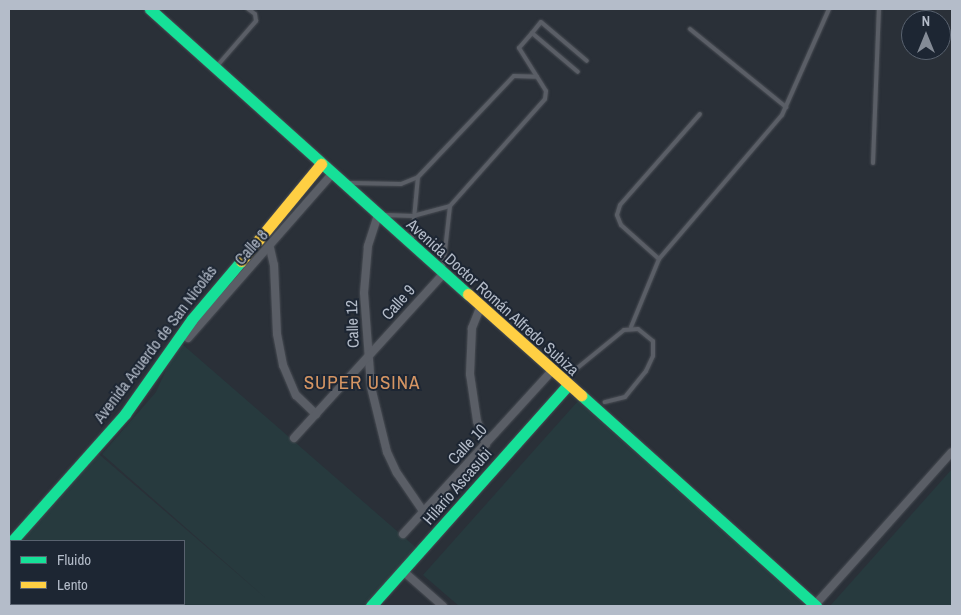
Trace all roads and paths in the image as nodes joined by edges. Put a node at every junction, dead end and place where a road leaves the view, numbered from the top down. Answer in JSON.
{"nodes":[{"id":1,"x":150,"y":9,"type":"edge"},
{"id":2,"x":248,"y":9,"type":"edge"},
{"id":3,"x":829,"y":9,"type":"edge"},
{"id":4,"x":879,"y":9,"type":"edge"},
{"id":5,"x":690,"y":29,"type":"dead end"},
{"id":6,"x":532,"y":33,"type":"junction"},
{"id":7,"x":587,"y":61,"type":"dead end"},
{"id":8,"x":215,"y":67,"type":"junction"},
{"id":9,"x":578,"y":72,"type":"dead end"},
{"id":10,"x":537,"y":77,"type":"junction"},
{"id":11,"x":786,"y":107,"type":"junction"},
{"id":12,"x":700,"y":114,"type":"dead end"},
{"id":13,"x":873,"y":163,"type":"dead end"},
{"id":14,"x":321,"y":164,"type":"junction"},
{"id":15,"x":332,"y":174,"type":"junction"},
{"id":16,"x":418,"y":177,"type":"junction"},
{"id":17,"x":343,"y":183,"type":"junction"},
{"id":18,"x":450,"y":206,"type":"junction"},
{"id":19,"x":378,"y":215,"type":"junction"},
{"id":20,"x":413,"y":216,"type":"junction"},
{"id":21,"x":412,"y":246,"type":"junction"},
{"id":22,"x":270,"y":248,"type":"junction"},
{"id":23,"x":659,"y":260,"type":"junction"},
{"id":24,"x":443,"y":274,"type":"junction"},
{"id":25,"x":480,"y":308,"type":"junction"},
{"id":26,"x":631,"y":327,"type":"junction"},
{"id":27,"x":188,"y":338,"type":"dead end"},
{"id":28,"x":367,"y":357,"type":"junction"},
{"id":29,"x":552,"y":372,"type":"junction"},
{"id":30,"x":564,"y":383,"type":"junction"},
{"id":31,"x":605,"y":402,"type":"dead end"},
{"id":32,"x":316,"y":414,"type":"junction"},
{"id":33,"x":294,"y":438,"type":"dead end"},
{"id":34,"x":486,"y":444,"type":"junction"},
{"id":35,"x":952,"y":452,"type":"edge"},
{"id":36,"x":422,"y":511,"type":"junction"},
{"id":37,"x":403,"y":534,"type":"dead end"},
{"id":38,"x":13,"y":540,"type":"edge"},
{"id":39,"x":403,"y":571,"type":"junction"},
{"id":40,"x":371,"y":606,"type":"edge"},
{"id":41,"x":443,"y":606,"type":"edge"},
{"id":42,"x":815,"y":606,"type":"edge"}],
"edges":[{"from":1,"to":8,"type":"street","name":"Avenida Doctor Román Alfredo Subiza"},
{"from":2,"to":8,"type":"lane"},
{"from":3,"to":11,"type":"lane"},
{"from":4,"to":13,"type":"lane"},
{"from":5,"to":11,"type":"lane"},
{"from":6,"to":7,"type":"lane"},
{"from":6,"to":9,"type":"lane"},
{"from":6,"to":10,"type":"lane"},
{"from":8,"to":14,"type":"street","name":"Avenida Doctor Román Alfredo Subiza"},
{"from":10,"to":16,"type":"lane"},
{"from":10,"to":18,"type":"lane"},
{"from":11,"to":23,"type":"lane"},
{"from":12,"to":23,"type":"lane"},
{"from":14,"to":15,"type":"street","name":"Avenida Doctor Román Alfredo Subiza"},
{"from":14,"to":38,"type":"street","name":"Avenida Acuerdo de San Nicolás"},
{"from":15,"to":17,"type":"street","name":"Avenida Doctor Román Alfredo Subiza"},
{"from":15,"to":22,"type":"street","name":"Calle 8"},
{"from":16,"to":17,"type":"lane"},
{"from":16,"to":20,"type":"lane"},
{"from":17,"to":19,"type":"street","name":"Avenida Doctor Román Alfredo Subiza"},
{"from":18,"to":20,"type":"lane"},
{"from":18,"to":24,"type":"lane"},
{"from":19,"to":20,"type":"lane"},
{"from":19,"to":21,"type":"street","name":"Avenida Doctor Román Alfredo Subiza"},
{"from":19,"to":28,"type":"street","name":"Calle 12"},
{"from":20,"to":21,"type":"lane"},
{"from":21,"to":24,"type":"street","name":"Avenida Doctor Román Alfredo Subiza"},
{"from":22,"to":27,"type":"street","name":"Calle 8"},
{"from":22,"to":32,"type":"street"},
{"from":23,"to":26,"type":"lane"},
{"from":24,"to":25,"type":"street","name":"Avenida Doctor Román Alfredo Subiza"},
{"from":24,"to":28,"type":"street","name":"Calle 9"},
{"from":25,"to":29,"type":"street","name":"Avenida Doctor Román Alfredo Subiza"},
{"from":25,"to":34,"type":"street"},
{"from":26,"to":30,"type":"lane"},
{"from":26,"to":31,"type":"lane"},
{"from":28,"to":32,"type":"street","name":"Calle 9"},
{"from":28,"to":36,"type":"street","name":"Calle 12"},
{"from":29,"to":30,"type":"street","name":"Avenida Doctor Román Alfredo Subiza"},
{"from":29,"to":34,"type":"street","name":"Calle 10"},
{"from":30,"to":39,"type":"street","name":"Hilario Ascasubi"},
{"from":30,"to":42,"type":"street","name":"Avenida Doctor Román Alfredo Subiza"},
{"from":32,"to":33,"type":"street","name":"Calle 9"},
{"from":34,"to":36,"type":"street","name":"Calle 10"},
{"from":35,"to":42,"type":"street"},
{"from":36,"to":37,"type":"street","name":"Calle 10"},
{"from":39,"to":40,"type":"street","name":"Hilario Ascasubi"},
{"from":39,"to":41,"type":"street"}]}
